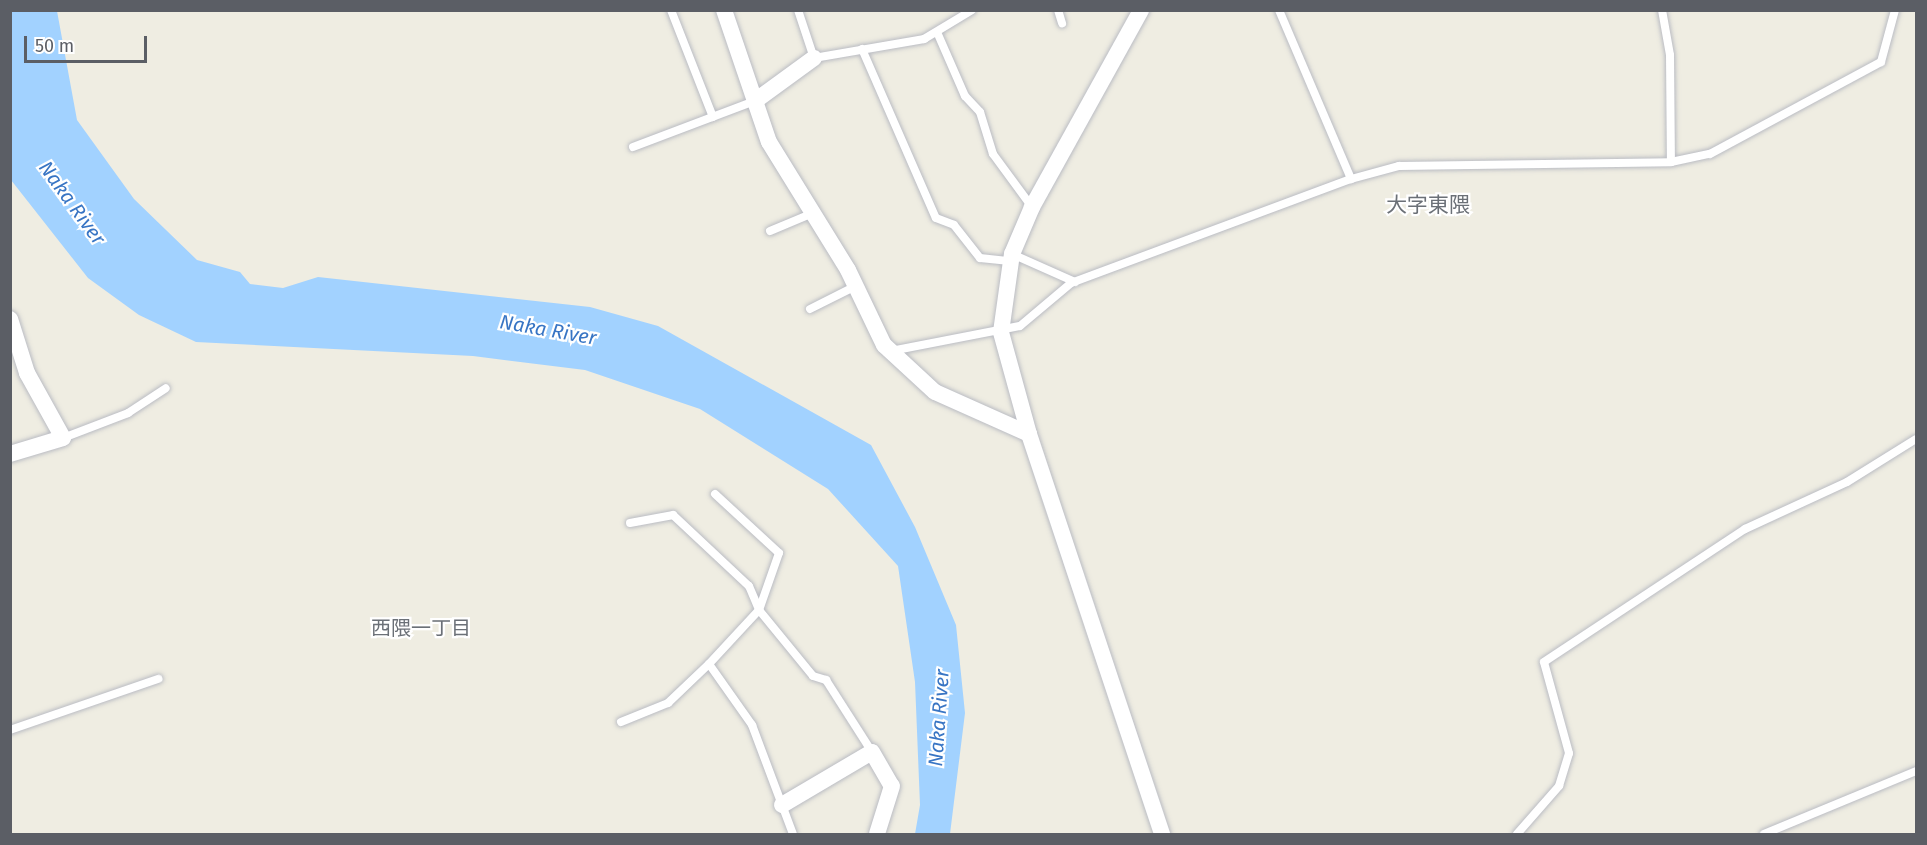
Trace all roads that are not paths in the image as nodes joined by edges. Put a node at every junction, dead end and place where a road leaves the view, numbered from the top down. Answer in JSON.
{"nodes":[{"id":1,"x":671,"y":10,"type":"edge"},
{"id":2,"x":724,"y":10,"type":"edge"},
{"id":3,"x":798,"y":10,"type":"edge"},
{"id":4,"x":972,"y":10,"type":"edge"},
{"id":5,"x":1058,"y":10,"type":"edge"},
{"id":6,"x":1141,"y":10,"type":"edge"},
{"id":7,"x":1279,"y":10,"type":"edge"},
{"id":8,"x":1662,"y":10,"type":"edge"},
{"id":9,"x":1895,"y":10,"type":"edge"},
{"id":10,"x":1062,"y":23,"type":"dead end"},
{"id":11,"x":937,"y":32,"type":"junction"},
{"id":12,"x":862,"y":49,"type":"junction"},
{"id":13,"x":814,"y":58,"type":"junction"},
{"id":14,"x":755,"y":101,"type":"junction"},
{"id":15,"x":713,"y":117,"type":"junction"},
{"id":16,"x":633,"y":147,"type":"dead end"},
{"id":17,"x":1671,"y":162,"type":"junction"},
{"id":18,"x":1351,"y":178,"type":"junction"},
{"id":19,"x":1032,"y":207,"type":"junction"},
{"id":20,"x":813,"y":213,"type":"junction"},
{"id":21,"x":770,"y":231,"type":"dead end"},
{"id":22,"x":1011,"y":258,"type":"junction"},
{"id":23,"x":1075,"y":282,"type":"junction"},
{"id":24,"x":856,"y":286,"type":"junction"},
{"id":25,"x":810,"y":309,"type":"dead end"},
{"id":26,"x":10,"y":319,"type":"edge"},
{"id":27,"x":1001,"y":332,"type":"junction"},
{"id":28,"x":891,"y":351,"type":"junction"},
{"id":29,"x":166,"y":388,"type":"dead end"},
{"id":30,"x":1029,"y":434,"type":"junction"},
{"id":31,"x":63,"y":438,"type":"junction"},
{"id":32,"x":1917,"y":439,"type":"edge"},
{"id":33,"x":10,"y":454,"type":"edge"},
{"id":34,"x":715,"y":494,"type":"dead end"},
{"id":35,"x":630,"y":523,"type":"dead end"},
{"id":36,"x":759,"y":610,"type":"junction"},
{"id":37,"x":709,"y":664,"type":"junction"},
{"id":38,"x":158,"y":680,"type":"dead end"},
{"id":39,"x":621,"y":722,"type":"dead end"},
{"id":40,"x":10,"y":730,"type":"edge"},
{"id":41,"x":873,"y":752,"type":"junction"},
{"id":42,"x":1917,"y":771,"type":"edge"},
{"id":43,"x":782,"y":805,"type":"junction"},
{"id":44,"x":793,"y":834,"type":"edge"},
{"id":45,"x":877,"y":834,"type":"edge"},
{"id":46,"x":1162,"y":834,"type":"edge"},
{"id":47,"x":1517,"y":834,"type":"edge"},
{"id":48,"x":1764,"y":834,"type":"edge"}],
"edges":[{"from":1,"to":15,"type":"lane"},
{"from":2,"to":14,"type":"street"},
{"from":3,"to":13,"type":"lane"},
{"from":4,"to":11,"type":"lane"},
{"from":5,"to":10,"type":"lane"},
{"from":6,"to":19,"type":"street"},
{"from":7,"to":18,"type":"lane"},
{"from":8,"to":17,"type":"lane"},
{"from":9,"to":17,"type":"lane"},
{"from":11,"to":12,"type":"lane"},
{"from":11,"to":19,"type":"lane"},
{"from":12,"to":13,"type":"lane"},
{"from":12,"to":22,"type":"lane"},
{"from":13,"to":14,"type":"street"},
{"from":14,"to":15,"type":"lane"},
{"from":14,"to":20,"type":"street"},
{"from":15,"to":16,"type":"lane"},
{"from":17,"to":18,"type":"lane"},
{"from":18,"to":23,"type":"lane"},
{"from":19,"to":22,"type":"street"},
{"from":20,"to":21,"type":"lane"},
{"from":20,"to":24,"type":"street"},
{"from":22,"to":23,"type":"lane"},
{"from":22,"to":27,"type":"street"},
{"from":23,"to":27,"type":"lane"},
{"from":24,"to":25,"type":"lane"},
{"from":24,"to":28,"type":"street"},
{"from":26,"to":31,"type":"street"},
{"from":27,"to":28,"type":"lane"},
{"from":27,"to":30,"type":"street"},
{"from":28,"to":30,"type":"street"},
{"from":29,"to":31,"type":"lane"},
{"from":30,"to":46,"type":"street"},
{"from":31,"to":33,"type":"street"},
{"from":32,"to":47,"type":"lane"},
{"from":34,"to":36,"type":"lane"},
{"from":35,"to":36,"type":"lane"},
{"from":36,"to":37,"type":"lane"},
{"from":36,"to":41,"type":"lane"},
{"from":37,"to":39,"type":"lane"},
{"from":37,"to":43,"type":"lane"},
{"from":38,"to":40,"type":"lane"},
{"from":41,"to":43,"type":"street"},
{"from":41,"to":45,"type":"street"},
{"from":42,"to":48,"type":"lane"},
{"from":43,"to":44,"type":"lane"}]}
